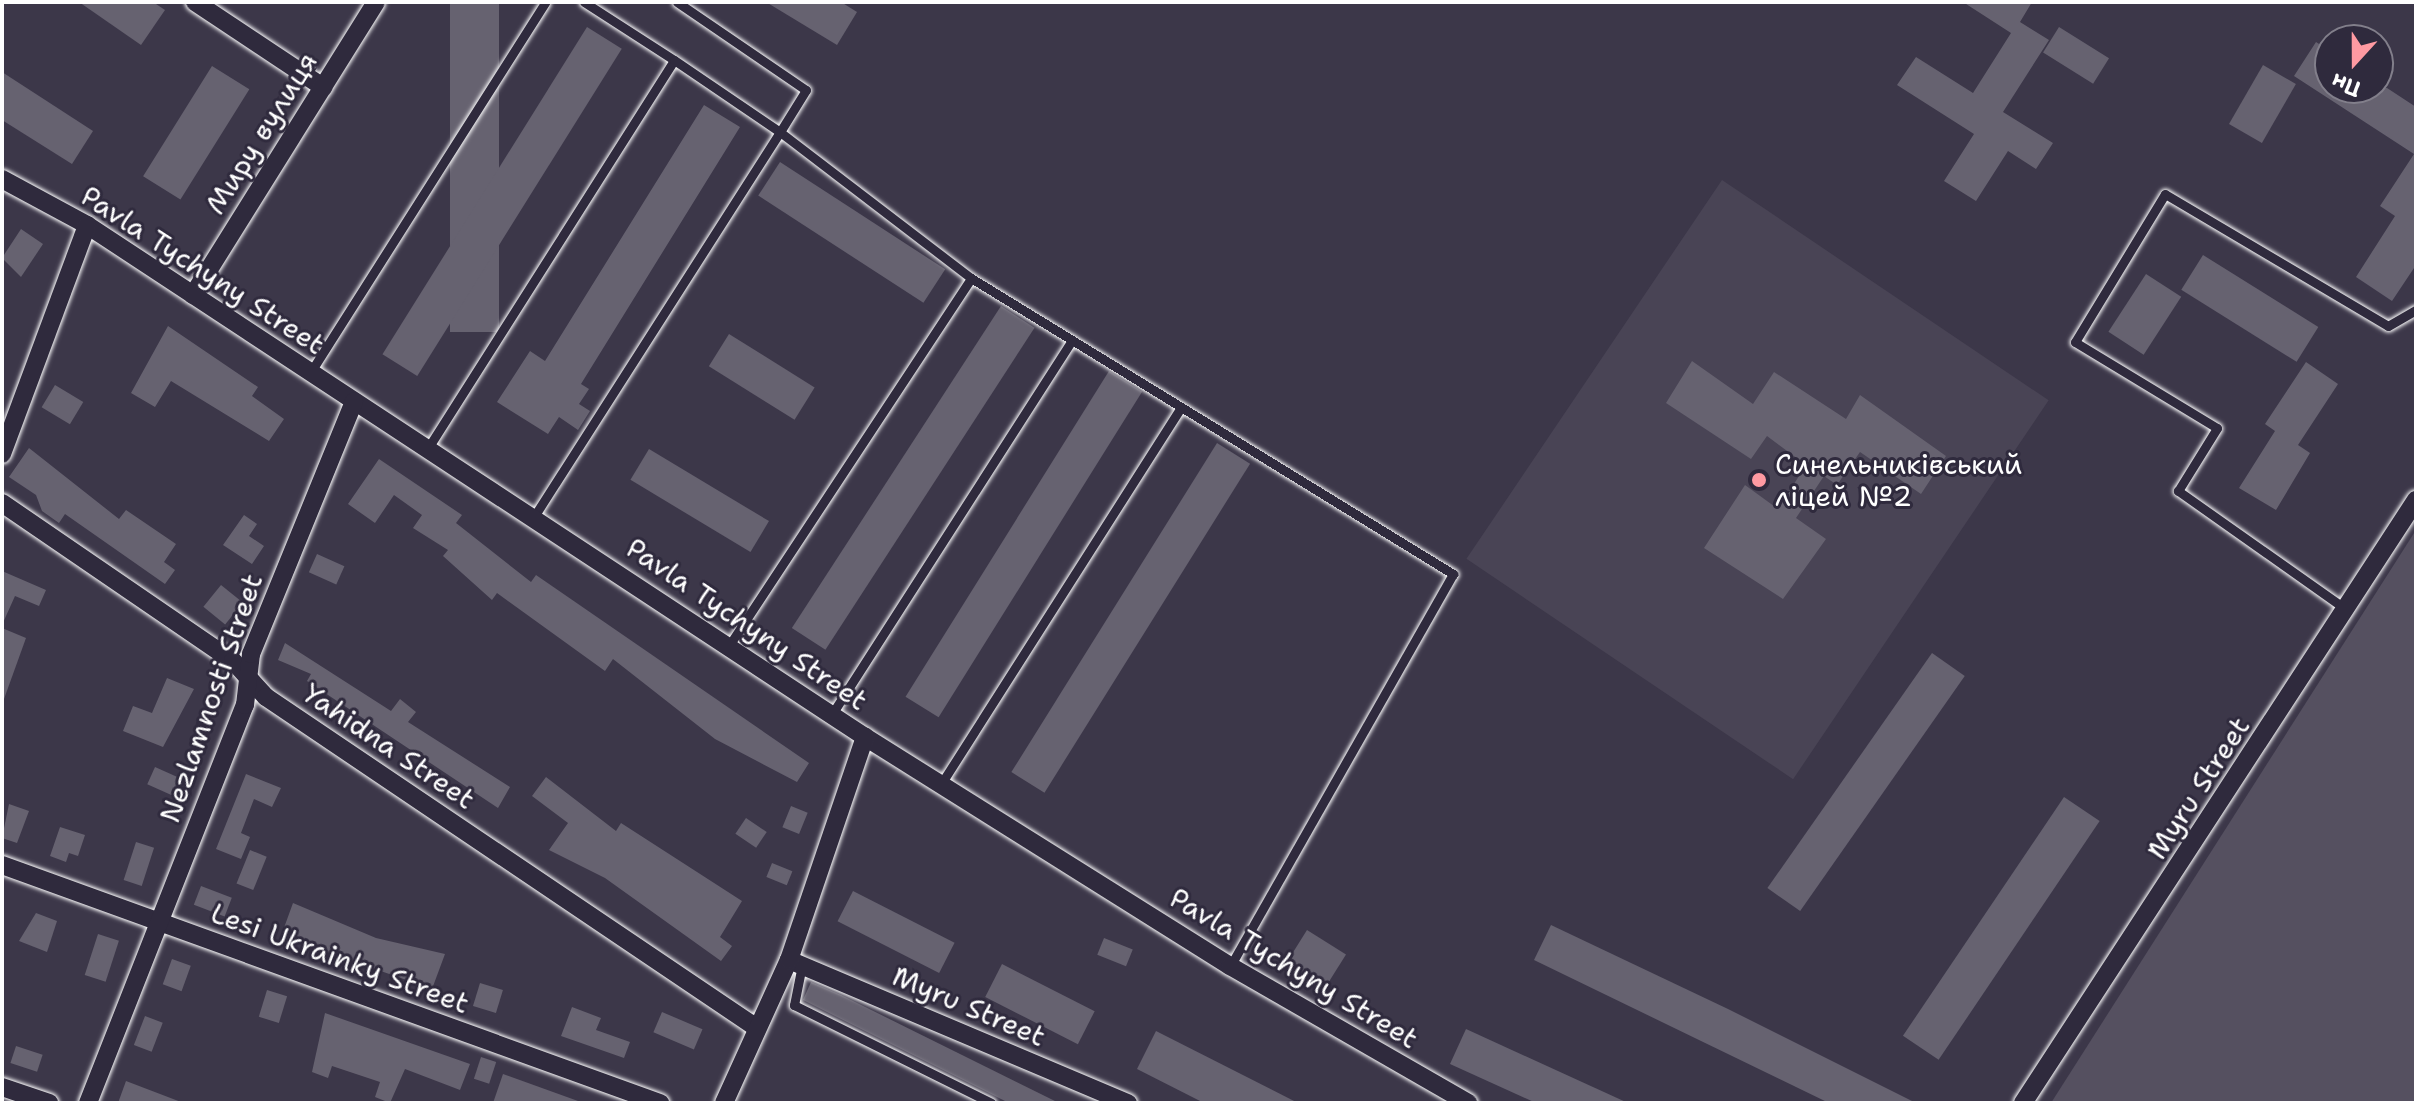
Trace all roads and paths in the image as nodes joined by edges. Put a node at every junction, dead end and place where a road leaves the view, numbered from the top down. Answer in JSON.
{"nodes":[{"id":1,"x":195,"y":2,"type":"edge"},
{"id":2,"x":376,"y":2,"type":"edge"},
{"id":3,"x":545,"y":2,"type":"edge"},
{"id":4,"x":584,"y":2,"type":"edge"},
{"id":5,"x":677,"y":2,"type":"edge"},
{"id":6,"x":674,"y":60,"type":"junction"},
{"id":7,"x":323,"y":87,"type":"junction"},
{"id":8,"x":780,"y":132,"type":"junction"},
{"id":9,"x":2,"y":179,"type":"edge"},
{"id":10,"x":87,"y":225,"type":"junction"},
{"id":11,"x":971,"y":278,"type":"junction"},
{"id":12,"x":193,"y":295,"type":"junction"},
{"id":13,"x":2416,"y":310,"type":"edge"},
{"id":14,"x":1072,"y":340,"type":"junction"},
{"id":15,"x":310,"y":373,"type":"junction"},
{"id":16,"x":354,"y":401,"type":"junction"},
{"id":17,"x":1181,"y":407,"type":"junction"},
{"id":18,"x":428,"y":448,"type":"junction"},
{"id":19,"x":2,"y":454,"type":"edge"},
{"id":20,"x":2416,"y":500,"type":"edge"},
{"id":21,"x":2,"y":503,"type":"edge"},
{"id":22,"x":535,"y":515,"type":"junction"},
{"id":23,"x":2347,"y":610,"type":"junction"},
{"id":24,"x":730,"y":644,"type":"junction"},
{"id":25,"x":249,"y":680,"type":"junction"},
{"id":26,"x":832,"y":714,"type":"junction"},
{"id":27,"x":865,"y":737,"type":"junction"},
{"id":28,"x":941,"y":784,"type":"junction"},
{"id":29,"x":2,"y":865,"type":"edge"},
{"id":30,"x":160,"y":923,"type":"junction"},
{"id":31,"x":796,"y":962,"type":"junction"},
{"id":32,"x":1230,"y":966,"type":"junction"},
{"id":33,"x":754,"y":1026,"type":"junction"},
{"id":34,"x":2,"y":1087,"type":"edge"},
{"id":35,"x":49,"y":1103,"type":"edge"},
{"id":36,"x":88,"y":1103,"type":"edge"},
{"id":37,"x":660,"y":1103,"type":"edge"},
{"id":38,"x":724,"y":1103,"type":"edge"},
{"id":39,"x":991,"y":1103,"type":"edge"},
{"id":40,"x":1128,"y":1103,"type":"edge"},
{"id":41,"x":1468,"y":1103,"type":"edge"},
{"id":42,"x":2023,"y":1103,"type":"edge"}],
"edges":[{"from":1,"to":7,"type":"street"},
{"from":2,"to":7,"type":"street","name":"Миру вулиця"},
{"from":3,"to":15,"type":"lane"},
{"from":4,"to":6,"type":"lane"},
{"from":5,"to":8,"type":"lane"},
{"from":6,"to":8,"type":"lane"},
{"from":6,"to":18,"type":"lane"},
{"from":7,"to":12,"type":"street","name":"Миру вулиця"},
{"from":8,"to":11,"type":"lane"},
{"from":8,"to":22,"type":"lane"},
{"from":9,"to":10,"type":"street","name":"Pavla Tychyny Street"},
{"from":10,"to":12,"type":"street","name":"Pavla Tychyny Street"},
{"from":10,"to":19,"type":"street"},
{"from":11,"to":14,"type":"lane"},
{"from":11,"to":24,"type":"lane"},
{"from":12,"to":15,"type":"street","name":"Pavla Tychyny Street"},
{"from":13,"to":23,"type":"lane"},
{"from":14,"to":17,"type":"lane"},
{"from":14,"to":26,"type":"lane"},
{"from":15,"to":16,"type":"street","name":"Pavla Tychyny Street"},
{"from":16,"to":18,"type":"street","name":"Pavla Tychyny Street"},
{"from":16,"to":25,"type":"street","name":"Nezlamnosti Street"},
{"from":17,"to":28,"type":"lane"},
{"from":17,"to":32,"type":"lane"},
{"from":18,"to":22,"type":"street","name":"Pavla Tychyny Street"},
{"from":20,"to":23,"type":"street","name":"Myru Street"},
{"from":21,"to":25,"type":"street","name":"Yahidna Street"},
{"from":22,"to":24,"type":"street","name":"Pavla Tychyny Street"},
{"from":23,"to":42,"type":"street","name":"Myru Street"},
{"from":24,"to":26,"type":"street","name":"Pavla Tychyny Street"},
{"from":25,"to":30,"type":"street","name":"Nezlamnosti Street"},
{"from":25,"to":33,"type":"street","name":"Yahidna Street"},
{"from":26,"to":27,"type":"street","name":"Pavla Tychyny Street"},
{"from":27,"to":28,"type":"street","name":"Pavla Tychyny Street"},
{"from":27,"to":31,"type":"street"},
{"from":28,"to":32,"type":"street","name":"Pavla Tychyny Street"},
{"from":29,"to":30,"type":"street","name":"Lesi Ukrainky Street"},
{"from":30,"to":36,"type":"street","name":"Nezlamnosti Street"},
{"from":30,"to":37,"type":"street","name":"Lesi Ukrainky Street"},
{"from":31,"to":33,"type":"street"},
{"from":31,"to":39,"type":"lane"},
{"from":31,"to":40,"type":"street","name":"Myru Street"},
{"from":32,"to":41,"type":"street","name":"Pavla Tychyny Street"},
{"from":33,"to":38,"type":"street"},
{"from":34,"to":35,"type":"street"}]}
